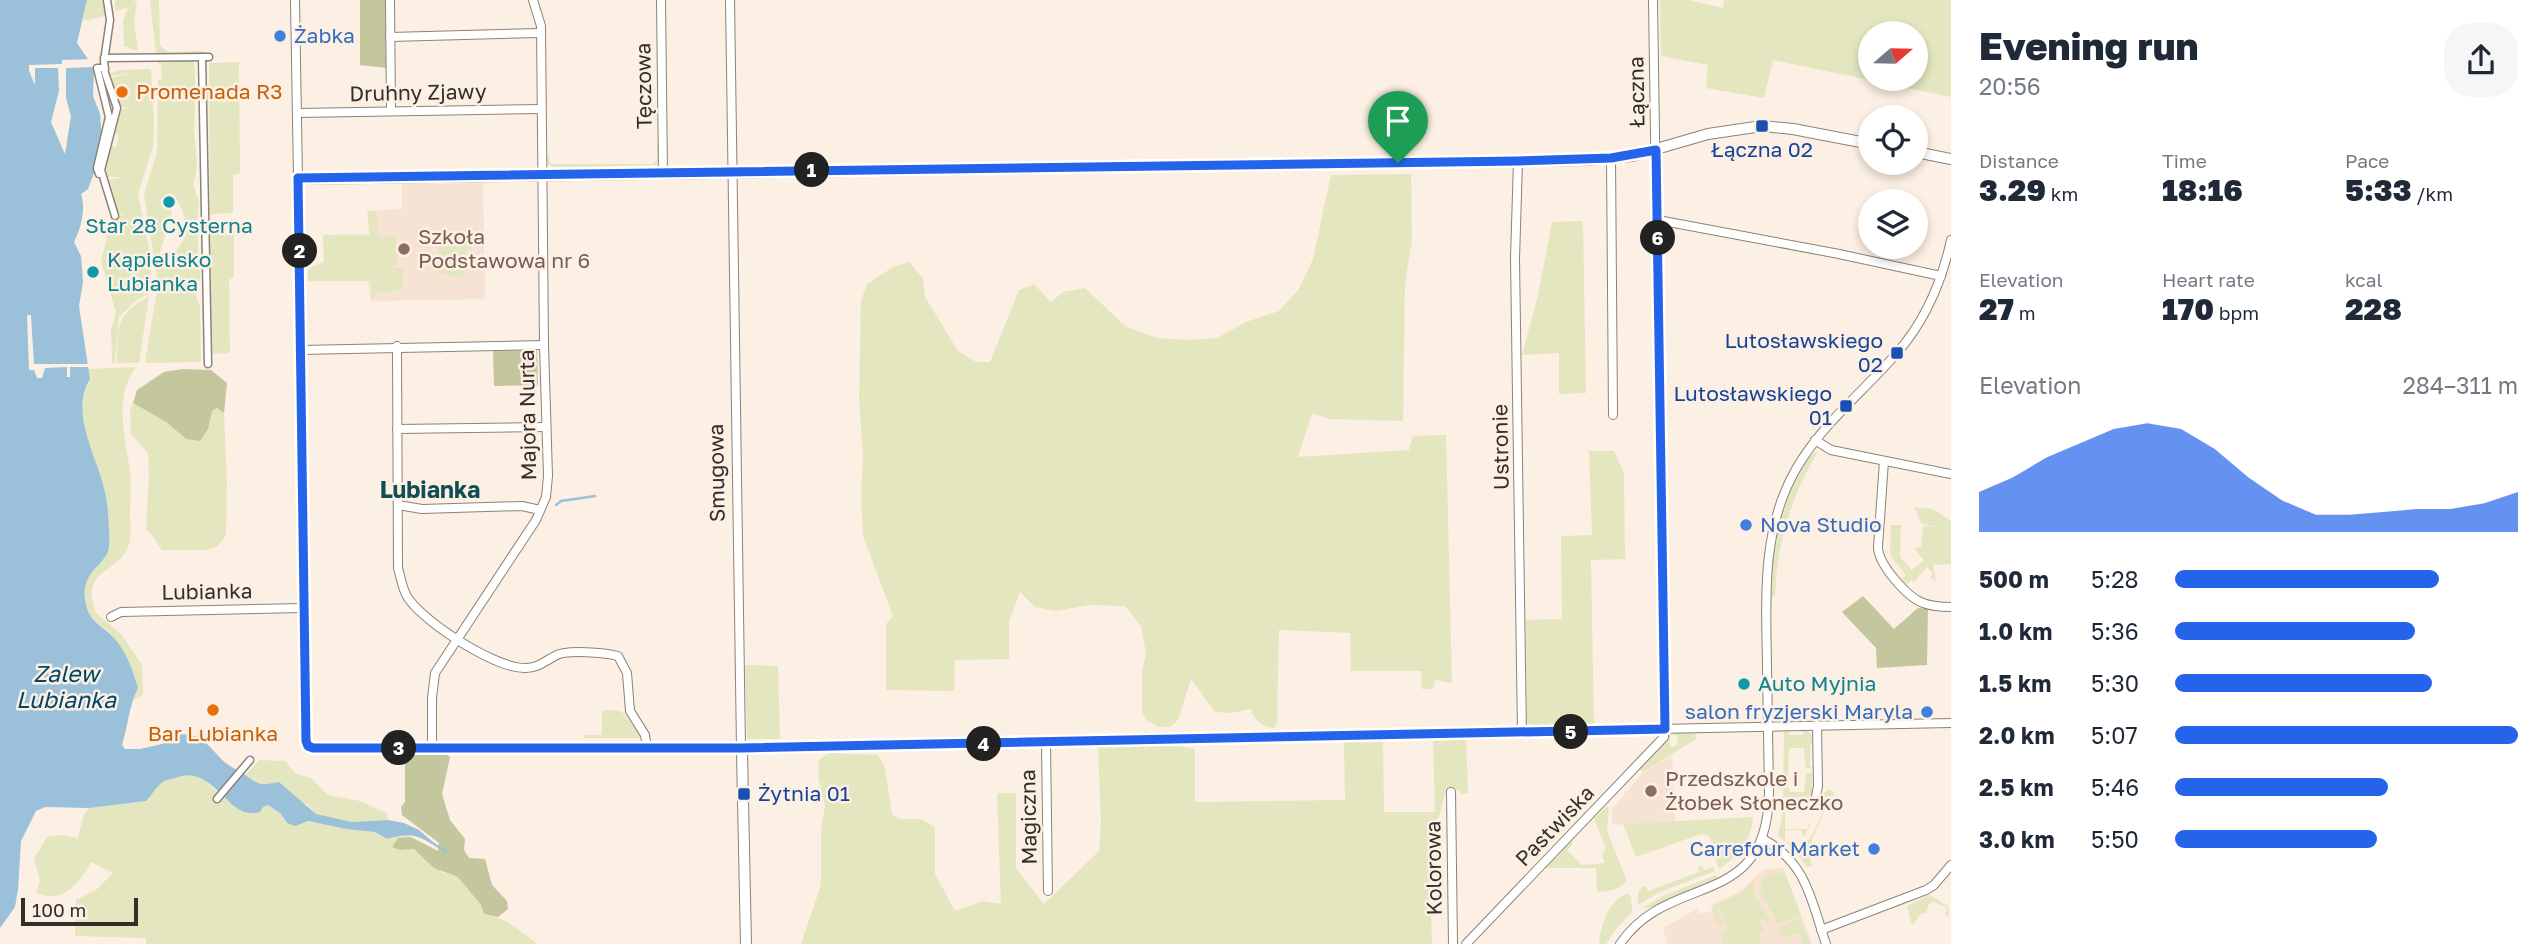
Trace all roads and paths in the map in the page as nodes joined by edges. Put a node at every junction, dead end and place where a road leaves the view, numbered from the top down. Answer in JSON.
{"nodes":[{"id":1,"x":107,"y":0,"type":"edge"},
{"id":2,"x":295,"y":0,"type":"edge"},
{"id":3,"x":390,"y":0,"type":"edge"},
{"id":4,"x":533,"y":0,"type":"edge"},
{"id":5,"x":661,"y":0,"type":"edge"},
{"id":6,"x":730,"y":0,"type":"edge"},
{"id":7,"x":1653,"y":0,"type":"edge"},
{"id":8,"x":541,"y":33,"type":"junction"},
{"id":9,"x":390,"y":37,"type":"junction"},
{"id":10,"x":104,"y":58,"type":"junction"},
{"id":11,"x":153,"y":58,"type":"junction"},
{"id":12,"x":139,"y":62,"type":"dead end"},
{"id":13,"x":541,"y":108,"type":"junction"},
{"id":14,"x":391,"y":110,"type":"junction"},
{"id":15,"x":296,"y":113,"type":"junction"},
{"id":16,"x":1858,"y":142,"type":"edge"},
{"id":17,"x":1656,"y":150,"type":"junction"},
{"id":18,"x":1928,"y":154,"type":"edge"},
{"id":19,"x":1611,"y":158,"type":"junction"},
{"id":20,"x":1951,"y":159,"type":"edge"},
{"id":21,"x":1518,"y":161,"type":"junction"},
{"id":22,"x":733,"y":171,"type":"junction"},
{"id":23,"x":663,"y":172,"type":"junction"},
{"id":24,"x":541,"y":175,"type":"junction"},
{"id":25,"x":298,"y":178,"type":"junction"},
{"id":26,"x":113,"y":215,"type":"dead end"},
{"id":27,"x":1658,"y":220,"type":"junction"},
{"id":28,"x":1951,"y":240,"type":"edge"},
{"id":29,"x":1941,"y":276,"type":"junction"},
{"id":30,"x":544,"y":345,"type":"junction"},
{"id":31,"x":397,"y":346,"type":"junction"},
{"id":32,"x":300,"y":350,"type":"junction"},
{"id":33,"x":208,"y":364,"type":"dead end"},
{"id":34,"x":1613,"y":415,"type":"dead end"},
{"id":35,"x":546,"y":427,"type":"junction"},
{"id":36,"x":397,"y":429,"type":"junction"},
{"id":37,"x":1815,"y":440,"type":"junction"},
{"id":38,"x":1884,"y":461,"type":"junction"},
{"id":39,"x":1951,"y":474,"type":"edge"},
{"id":40,"x":398,"y":505,"type":"junction"},
{"id":41,"x":540,"y":510,"type":"junction"},
{"id":42,"x":1951,"y":607,"type":"edge"},
{"id":43,"x":304,"y":608,"type":"junction"},
{"id":44,"x":111,"y":617,"type":"dead end"},
{"id":45,"x":457,"y":638,"type":"junction"},
{"id":46,"x":1951,"y":723,"type":"edge"},
{"id":47,"x":1817,"y":725,"type":"junction"},
{"id":48,"x":1769,"y":726,"type":"junction"},
{"id":49,"x":1665,"y":729,"type":"junction"},
{"id":50,"x":1522,"y":733,"type":"junction"},
{"id":51,"x":1046,"y":743,"type":"junction"},
{"id":52,"x":432,"y":748,"type":"junction"},
{"id":53,"x":648,"y":748,"type":"junction"},
{"id":54,"x":741,"y":748,"type":"junction"},
{"id":55,"x":250,"y":760,"type":"dead end"},
{"id":56,"x":1451,"y":792,"type":"dead end"},
{"id":57,"x":1816,"y":796,"type":"dead end"},
{"id":58,"x":217,"y":799,"type":"dead end"},
{"id":59,"x":1763,"y":839,"type":"junction"},
{"id":60,"x":1951,"y":865,"type":"edge"},
{"id":61,"x":1048,"y":891,"type":"dead end"},
{"id":62,"x":1822,"y":930,"type":"junction"},
{"id":63,"x":746,"y":944,"type":"edge"},
{"id":64,"x":1453,"y":944,"type":"edge"},
{"id":65,"x":1466,"y":944,"type":"edge"},
{"id":66,"x":1620,"y":944,"type":"edge"},
{"id":67,"x":1826,"y":944,"type":"edge"}],
"edges":[{"from":1,"to":10,"type":"street"},
{"from":2,"to":15,"type":"street"},
{"from":3,"to":9,"type":"street"},
{"from":4,"to":8,"type":"street","name":"Majora Nurta"},
{"from":5,"to":23,"type":"street","name":"Tęczowa"},
{"from":6,"to":22,"type":"street","name":"Smugowa"},
{"from":7,"to":17,"type":"street","name":"Łączna"},
{"from":8,"to":9,"type":"street"},
{"from":8,"to":13,"type":"street","name":"Majora Nurta"},
{"from":9,"to":14,"type":"street"},
{"from":10,"to":11,"type":"street"},
{"from":10,"to":26,"type":"street"},
{"from":11,"to":12,"type":"street"},
{"from":11,"to":33,"type":"street"},
{"from":13,"to":14,"type":"street","name":"Druhny Zjawy"},
{"from":13,"to":24,"type":"street","name":"Majora Nurta"},
{"from":14,"to":15,"type":"street","name":"Druhny Zjawy"},
{"from":15,"to":25,"type":"street"},
{"from":16,"to":17,"type":"street"},
{"from":17,"to":19,"type":"street"},
{"from":17,"to":27,"type":"street","name":"Łączna"},
{"from":18,"to":20,"type":"street"},
{"from":19,"to":21,"type":"street"},
{"from":19,"to":34,"type":"street"},
{"from":21,"to":22,"type":"street"},
{"from":21,"to":50,"type":"street","name":"Ustronie"},
{"from":22,"to":23,"type":"street"},
{"from":22,"to":54,"type":"street","name":"Smugowa"},
{"from":23,"to":24,"type":"street"},
{"from":24,"to":25,"type":"street"},
{"from":24,"to":30,"type":"street","name":"Majora Nurta"},
{"from":25,"to":32,"type":"street"},
{"from":27,"to":29,"type":"street"},
{"from":27,"to":49,"type":"street","name":"Łączna"},
{"from":28,"to":29,"type":"street"},
{"from":29,"to":37,"type":"street"},
{"from":30,"to":31,"type":"street"},
{"from":30,"to":35,"type":"street","name":"Majora Nurta"},
{"from":31,"to":32,"type":"street"},
{"from":31,"to":36,"type":"street"},
{"from":32,"to":43,"type":"street"},
{"from":35,"to":36,"type":"street"},
{"from":35,"to":41,"type":"street","name":"Majora Nurta"},
{"from":36,"to":40,"type":"street"},
{"from":37,"to":38,"type":"street"},
{"from":37,"to":48,"type":"street"},
{"from":38,"to":39,"type":"street"},
{"from":38,"to":42,"type":"street"},
{"from":40,"to":41,"type":"street"},
{"from":40,"to":45,"type":"street"},
{"from":41,"to":45,"type":"street","name":"Majora Nurta"},
{"from":43,"to":44,"type":"street","name":"Lubianka"},
{"from":43,"to":52,"type":"street"},
{"from":45,"to":52,"type":"street","name":"Majora Nurta"},
{"from":45,"to":53,"type":"street"},
{"from":46,"to":47,"type":"street"},
{"from":47,"to":48,"type":"street"},
{"from":47,"to":57,"type":"street"},
{"from":48,"to":49,"type":"street"},
{"from":48,"to":59,"type":"street"},
{"from":49,"to":50,"type":"street"},
{"from":49,"to":65,"type":"street","name":"Pastwiska"},
{"from":50,"to":51,"type":"street"},
{"from":51,"to":54,"type":"street"},
{"from":51,"to":61,"type":"street","name":"Magiczna"},
{"from":52,"to":53,"type":"street"},
{"from":53,"to":54,"type":"street"},
{"from":54,"to":63,"type":"street","name":"Smugowa"},
{"from":55,"to":58,"type":"street"},
{"from":56,"to":64,"type":"street","name":"Kolorowa"},
{"from":59,"to":62,"type":"street"},
{"from":59,"to":66,"type":"street"},
{"from":60,"to":62,"type":"street"},
{"from":62,"to":67,"type":"street"}]}
